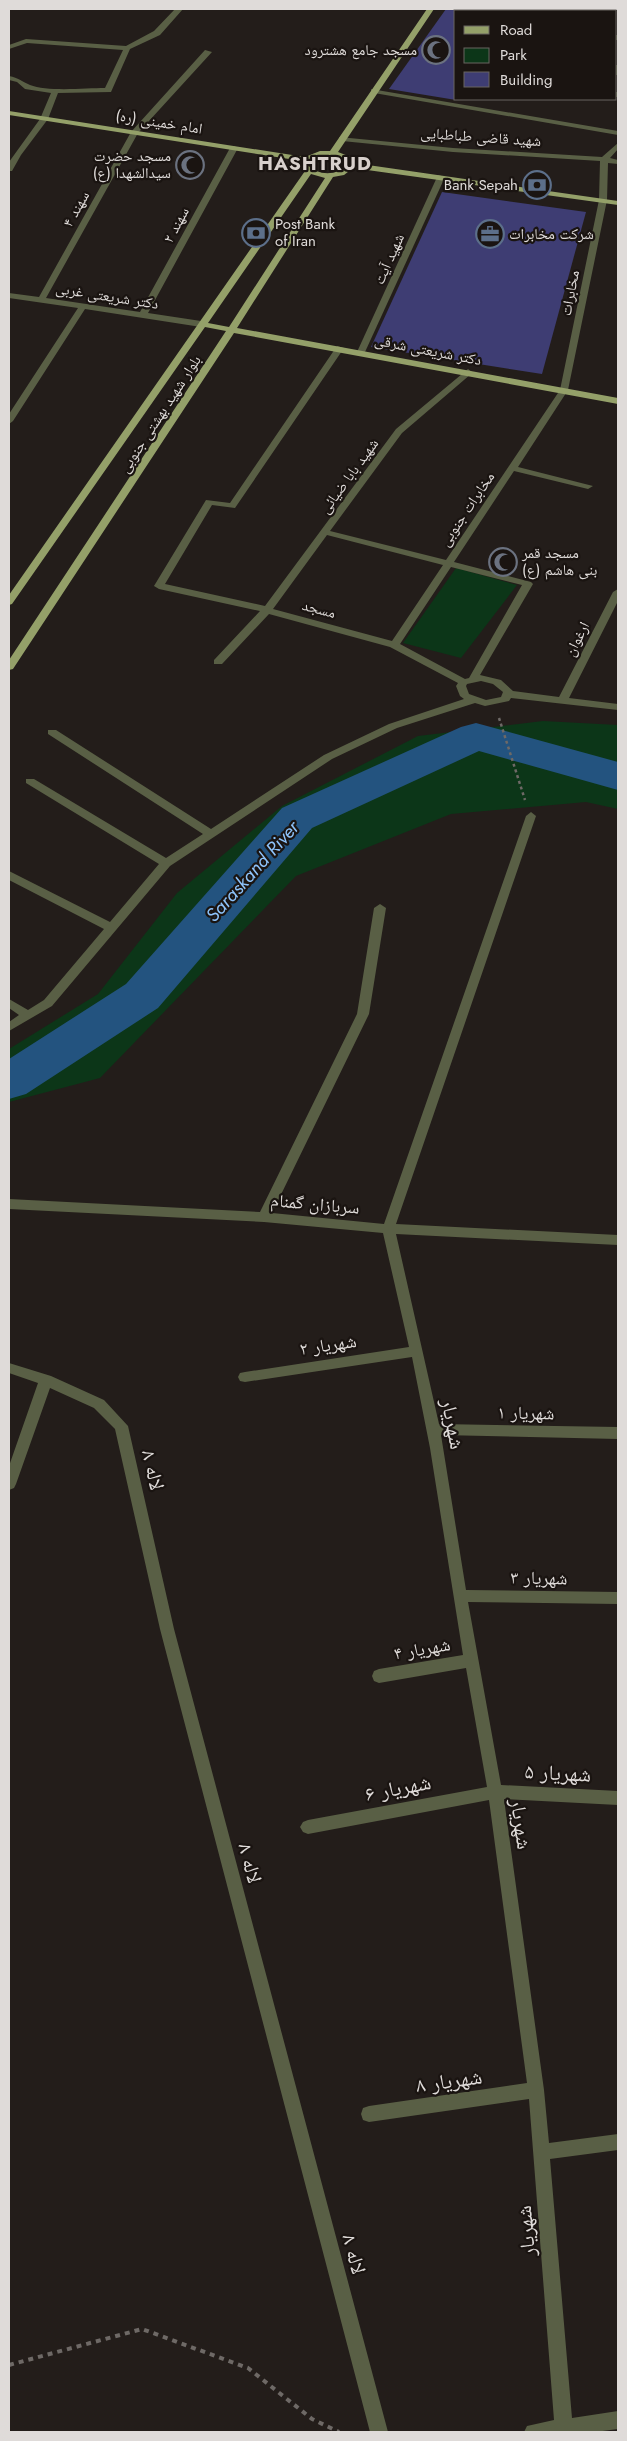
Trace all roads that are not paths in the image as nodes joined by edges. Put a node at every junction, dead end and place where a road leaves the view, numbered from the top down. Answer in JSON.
{"nodes":[{"id":1,"x":179,"y":9,"type":"edge"},
{"id":2,"x":430,"y":9,"type":"edge"},
{"id":3,"x":9,"y":47,"type":"edge"},
{"id":4,"x":127,"y":48,"type":"junction"},
{"id":5,"x":208,"y":52,"type":"dead end"},
{"id":6,"x":9,"y":78,"type":"edge"},
{"id":7,"x":55,"y":91,"type":"junction"},
{"id":8,"x":374,"y":91,"type":"junction"},
{"id":9,"x":456,"y":101,"type":"edge"},
{"id":10,"x":9,"y":113,"type":"edge"},
{"id":11,"x":44,"y":118,"type":"junction"},
{"id":12,"x":135,"y":132,"type":"junction"},
{"id":13,"x":618,"y":133,"type":"edge"},
{"id":14,"x":342,"y":139,"type":"junction"},
{"id":15,"x":618,"y":145,"type":"edge"},
{"id":16,"x":234,"y":148,"type":"junction"},
{"id":17,"x":334,"y":153,"type":"junction"},
{"id":18,"x":306,"y":159,"type":"junction"},
{"id":19,"x":604,"y":160,"type":"junction"},
{"id":20,"x":618,"y":162,"type":"edge"},
{"id":21,"x":350,"y":165,"type":"junction"},
{"id":22,"x":9,"y":169,"type":"edge"},
{"id":23,"x":309,"y":171,"type":"junction"},
{"id":24,"x":331,"y":175,"type":"junction"},
{"id":25,"x":441,"y":177,"type":"junction"},
{"id":26,"x":602,"y":200,"type":"junction"},
{"id":27,"x":618,"y":203,"type":"edge"},
{"id":28,"x":9,"y":296,"type":"edge"},
{"id":29,"x":42,"y":300,"type":"junction"},
{"id":30,"x":83,"y":306,"type":"junction"},
{"id":31,"x":143,"y":315,"type":"junction"},
{"id":32,"x":201,"y":324,"type":"junction"},
{"id":33,"x":232,"y":329,"type":"junction"},
{"id":34,"x":340,"y":348,"type":"junction"},
{"id":35,"x":361,"y":352,"type":"junction"},
{"id":36,"x":468,"y":372,"type":"junction"},
{"id":37,"x":564,"y":390,"type":"junction"},
{"id":38,"x":618,"y":401,"type":"edge"},
{"id":39,"x":9,"y":421,"type":"edge"},
{"id":40,"x":512,"y":468,"type":"junction"},
{"id":41,"x":588,"y":486,"type":"dead end"},
{"id":42,"x":325,"y":532,"type":"junction"},
{"id":43,"x":448,"y":564,"type":"junction"},
{"id":44,"x":618,"y":592,"type":"edge"},
{"id":45,"x":9,"y":602,"type":"edge"},
{"id":46,"x":267,"y":610,"type":"junction"},
{"id":47,"x":394,"y":646,"type":"junction"},
{"id":48,"x":218,"y":662,"type":"dead end"},
{"id":49,"x":9,"y":666,"type":"edge"},
{"id":50,"x":468,"y":680,"type":"junction"},
{"id":51,"x":508,"y":694,"type":"junction"},
{"id":52,"x":473,"y":700,"type":"junction"},
{"id":53,"x":563,"y":700,"type":"junction"},
{"id":54,"x":618,"y":707,"type":"edge"},
{"id":55,"x":52,"y":732,"type":"dead end"},
{"id":56,"x":30,"y":781,"type":"dead end"},
{"id":57,"x":531,"y":816,"type":"road end"},
{"id":58,"x":211,"y":834,"type":"junction"},
{"id":59,"x":166,"y":863,"type":"junction"},
{"id":60,"x":9,"y":875,"type":"edge"},
{"id":61,"x":380,"y":908,"type":"dead end"},
{"id":62,"x":112,"y":928,"type":"junction"},
{"id":63,"x":9,"y":1003,"type":"edge"},
{"id":64,"x":28,"y":1015,"type":"junction"},
{"id":65,"x":9,"y":1027,"type":"edge"},
{"id":66,"x":9,"y":1204,"type":"edge"},
{"id":67,"x":264,"y":1217,"type":"junction"},
{"id":68,"x":388,"y":1229,"type":"junction"},
{"id":69,"x":618,"y":1240,"type":"edge"},
{"id":70,"x":417,"y":1351,"type":"junction"},
{"id":71,"x":9,"y":1368,"type":"edge"},
{"id":72,"x":245,"y":1377,"type":"dead end"},
{"id":73,"x":46,"y":1380,"type":"junction"},
{"id":74,"x":433,"y":1429,"type":"junction"},
{"id":75,"x":618,"y":1433,"type":"edge"},
{"id":76,"x":9,"y":1484,"type":"edge"},
{"id":77,"x":460,"y":1596,"type":"junction"},
{"id":78,"x":618,"y":1598,"type":"edge"},
{"id":79,"x":472,"y":1660,"type":"junction"},
{"id":80,"x":379,"y":1676,"type":"dead end"},
{"id":81,"x":496,"y":1792,"type":"junction"},
{"id":82,"x":618,"y":1798,"type":"edge"},
{"id":83,"x":308,"y":1827,"type":"dead end"},
{"id":84,"x":536,"y":2090,"type":"junction"},
{"id":85,"x":369,"y":2114,"type":"dead end"},
{"id":86,"x":618,"y":2142,"type":"edge"},
{"id":87,"x":541,"y":2152,"type":"junction"},
{"id":88,"x":618,"y":2420,"type":"edge"},
{"id":89,"x":564,"y":2430,"type":"edge"},
{"id":90,"x":379,"y":2432,"type":"edge"},
{"id":91,"x":533,"y":2432,"type":"edge"}],
"edges":[{"from":1,"to":4,"type":"street"},
{"from":2,"to":8,"type":"main road"},
{"from":3,"to":4,"type":"street"},
{"from":4,"to":7,"type":"street"},
{"from":5,"to":12,"type":"street","name":"سهند ۴"},
{"from":6,"to":7,"type":"street"},
{"from":7,"to":11,"type":"street"},
{"from":8,"to":9,"type":"street"},
{"from":8,"to":14,"type":"main road"},
{"from":9,"to":13,"type":"street"},
{"from":10,"to":11,"type":"main road","name":"امام خمینی (ره)"},
{"from":11,"to":12,"type":"main road","name":"امام خمینی (ره)"},
{"from":11,"to":22,"type":"street"},
{"from":12,"to":16,"type":"main road","name":"امام خمینی (ره)"},
{"from":12,"to":29,"type":"street","name":"سهند ۴"},
{"from":14,"to":17,"type":"main road"},
{"from":14,"to":19,"type":"street","name":"شهید قاضی طباطبایی"},
{"from":15,"to":19,"type":"street"},
{"from":16,"to":18,"type":"main road","name":"امام خمینی (ره)"},
{"from":16,"to":31,"type":"street","name":"سهند ۲"},
{"from":17,"to":18,"type":"main road"},
{"from":17,"to":21,"type":"main road"},
{"from":18,"to":23,"type":"main road"},
{"from":19,"to":20,"type":"street","name":"شهید قاضی طباطبایی"},
{"from":19,"to":26,"type":"street","name":"مخابرات"},
{"from":21,"to":24,"type":"main road"},
{"from":21,"to":25,"type":"main road"},
{"from":23,"to":24,"type":"main road"},
{"from":23,"to":32,"type":"main road","name":"بلوار شهید بهشتی جنوبی"},
{"from":24,"to":33,"type":"main road","name":"بلوار شهید بهشتی جنوبی"},
{"from":25,"to":26,"type":"main road"},
{"from":25,"to":35,"type":"street","name":"شهید آیت"},
{"from":26,"to":27,"type":"main road"},
{"from":26,"to":37,"type":"street","name":"مخابرات"},
{"from":28,"to":29,"type":"street","name":"دکتر شریعتی غربی"},
{"from":29,"to":30,"type":"street","name":"دکتر شریعتی غربی"},
{"from":30,"to":31,"type":"street","name":"دکتر شریعتی غربی"},
{"from":30,"to":39,"type":"street"},
{"from":31,"to":32,"type":"street","name":"دکتر شریعتی غربی"},
{"from":32,"to":33,"type":"main road","name":"دکتر شریعتی شرقی"},
{"from":32,"to":45,"type":"main road","name":"بلوار شهید بهشتی جنوبی"},
{"from":33,"to":34,"type":"main road","name":"دکتر شریعتی شرقی"},
{"from":33,"to":49,"type":"main road","name":"بلوار شهید بهشتی جنوبی"},
{"from":34,"to":35,"type":"main road","name":"دکتر شریعتی شرقی"},
{"from":34,"to":46,"type":"street","name":"مسجد"},
{"from":35,"to":36,"type":"main road","name":"دکتر شریعتی شرقی"},
{"from":36,"to":37,"type":"main road","name":"دکتر شریعتی شرقی"},
{"from":36,"to":42,"type":"street","name":"شهيد بابا ضيائی"},
{"from":37,"to":38,"type":"main road","name":"دکتر شریعتی شرقی"},
{"from":37,"to":40,"type":"street","name":"مخابرات جنوبی"},
{"from":40,"to":41,"type":"street"},
{"from":40,"to":43,"type":"street","name":"مخابرات جنوبی"},
{"from":42,"to":43,"type":"street"},
{"from":42,"to":46,"type":"street","name":"شهيد بابا ضيائی"},
{"from":43,"to":47,"type":"street","name":"مخابرات جنوبی"},
{"from":43,"to":50,"type":"street"},
{"from":44,"to":53,"type":"street","name":"ارغوان"},
{"from":46,"to":47,"type":"street","name":"مسجد"},
{"from":46,"to":48,"type":"street","name":"شهيد بابا ضيائی"},
{"from":47,"to":50,"type":"street","name":"مسجد"},
{"from":50,"to":51,"type":"street"},
{"from":50,"to":52,"type":"street"},
{"from":51,"to":52,"type":"street"},
{"from":51,"to":53,"type":"street"},
{"from":52,"to":58,"type":"street"},
{"from":53,"to":54,"type":"street"},
{"from":55,"to":58,"type":"street"},
{"from":56,"to":59,"type":"street"},
{"from":57,"to":68,"type":"street"},
{"from":58,"to":59,"type":"street"},
{"from":59,"to":62,"type":"street"},
{"from":60,"to":62,"type":"street"},
{"from":61,"to":67,"type":"street"},
{"from":62,"to":64,"type":"street"},
{"from":63,"to":64,"type":"street"},
{"from":64,"to":65,"type":"street"},
{"from":66,"to":67,"type":"street","name":"سربازان گمنام"},
{"from":67,"to":68,"type":"street","name":"سربازان گمنام"},
{"from":68,"to":69,"type":"street","name":"سربازان گمنام"},
{"from":68,"to":70,"type":"street","name":"شهریار"},
{"from":70,"to":72,"type":"street","name":"شهریار ۲"},
{"from":70,"to":74,"type":"street","name":"شهریار"},
{"from":71,"to":73,"type":"street","name":"لاله ۸"},
{"from":73,"to":76,"type":"street"},
{"from":73,"to":90,"type":"street","name":"لاله ۸"},
{"from":74,"to":75,"type":"street","name":"شهریار ۱"},
{"from":74,"to":77,"type":"street","name":"شهریار"},
{"from":77,"to":78,"type":"street","name":"شهریار ۳"},
{"from":77,"to":79,"type":"street","name":"شهریار"},
{"from":79,"to":80,"type":"street","name":"شهریار ۴"},
{"from":79,"to":81,"type":"street","name":"شهریار"},
{"from":81,"to":82,"type":"street","name":"شهریار ۵"},
{"from":81,"to":83,"type":"street","name":"شهریار ۶"},
{"from":81,"to":84,"type":"street","name":"شهریار"},
{"from":84,"to":85,"type":"street","name":"شهریار ۸"},
{"from":84,"to":87,"type":"street","name":"شهریار"},
{"from":86,"to":87,"type":"street"},
{"from":87,"to":89,"type":"street","name":"شهریار"},
{"from":88,"to":89,"type":"street"},
{"from":89,"to":91,"type":"street"}]}
